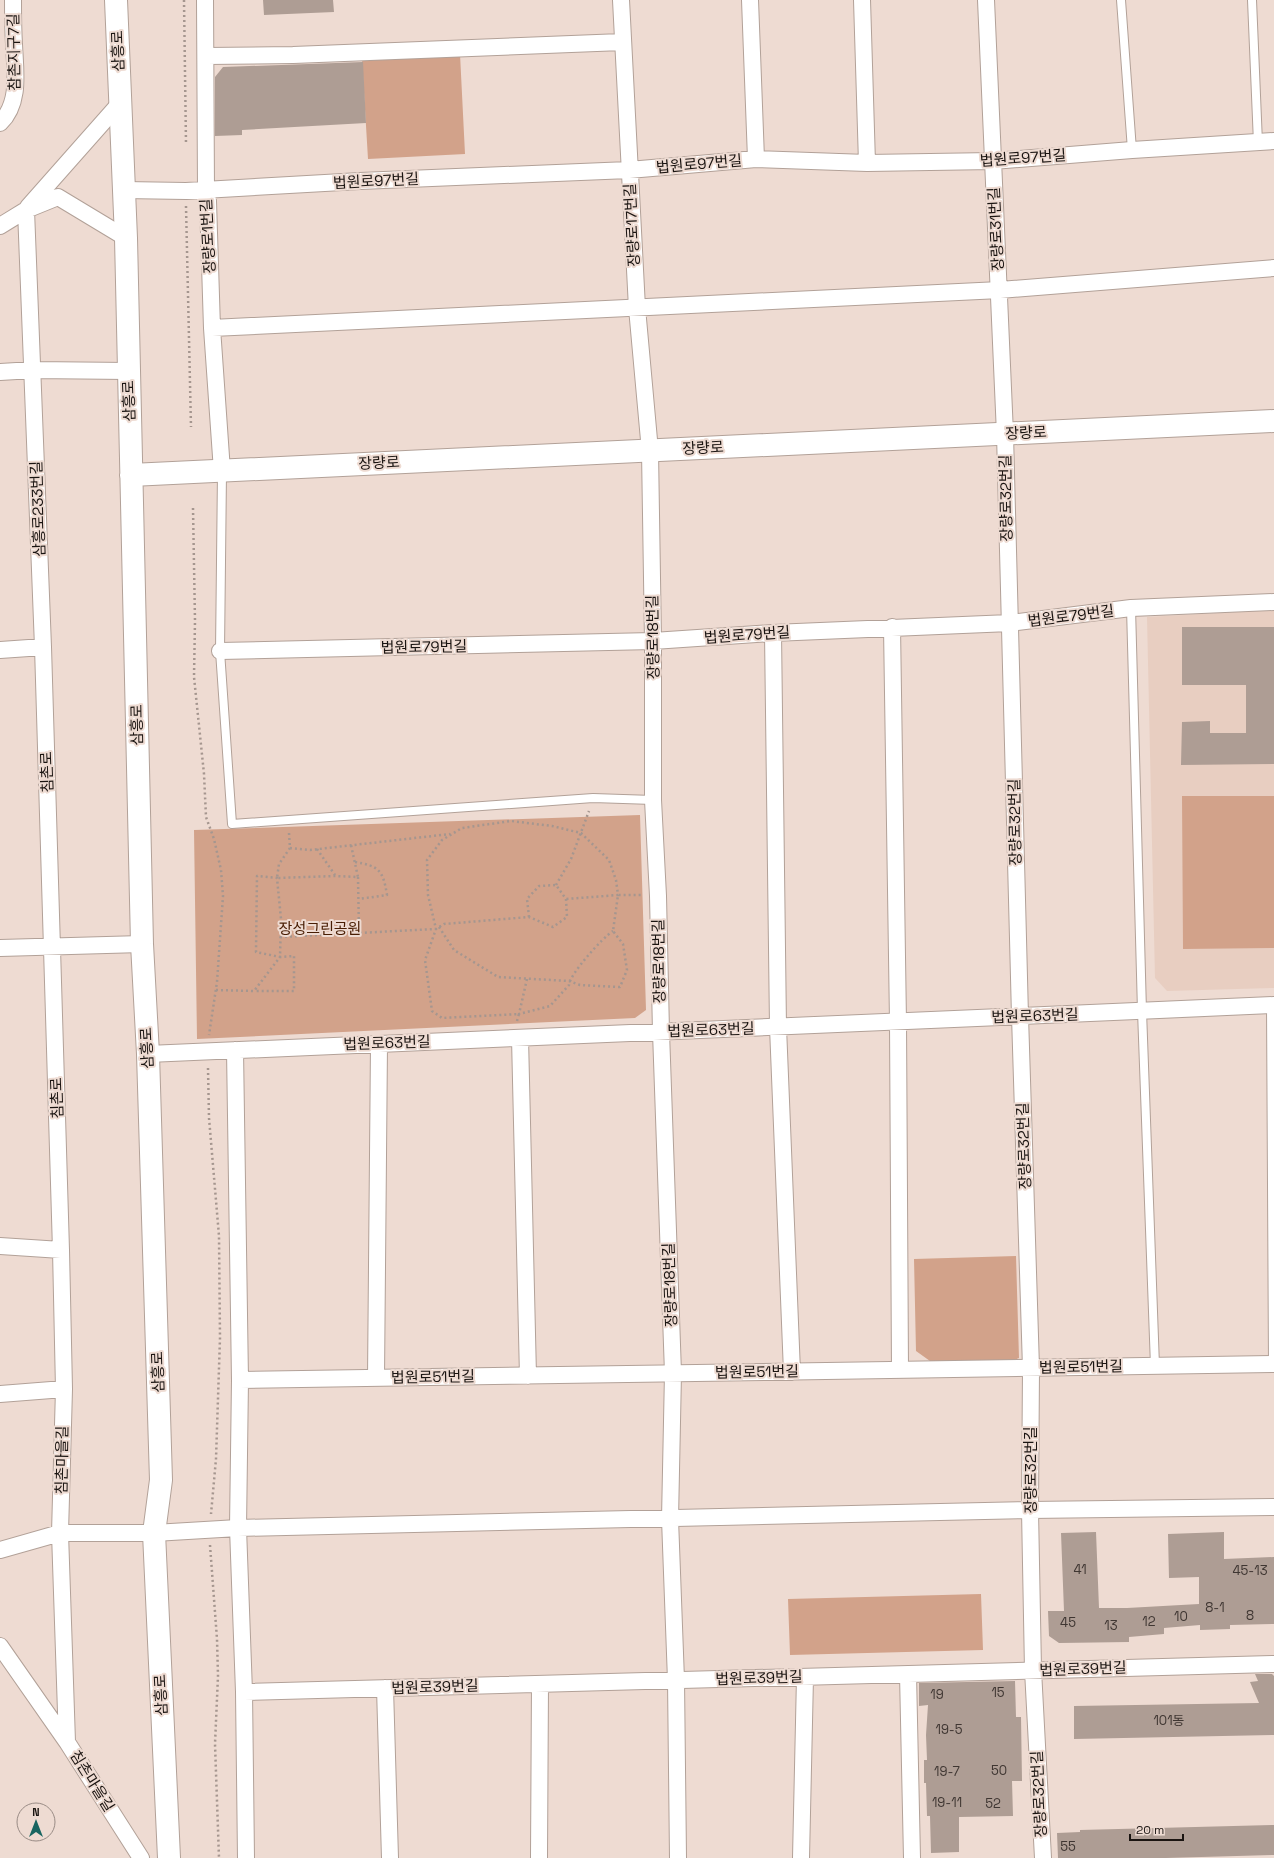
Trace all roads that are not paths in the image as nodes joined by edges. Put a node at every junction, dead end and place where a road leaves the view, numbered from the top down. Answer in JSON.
{"nodes":[{"id":1,"x":13,"y":0,"type":"edge"},
{"id":2,"x":116,"y":0,"type":"edge"},
{"id":3,"x":205,"y":0,"type":"edge"},
{"id":4,"x":621,"y":0,"type":"edge"},
{"id":5,"x":750,"y":0,"type":"edge"},
{"id":6,"x":862,"y":0,"type":"edge"},
{"id":7,"x":986,"y":0,"type":"edge"},
{"id":8,"x":1121,"y":0,"type":"edge"},
{"id":9,"x":1252,"y":0,"type":"edge"},
{"id":10,"x":622,"y":42,"type":"junction"},
{"id":11,"x":7,"y":54,"type":"edge"},
{"id":12,"x":206,"y":56,"type":"junction"},
{"id":13,"x":120,"y":103,"type":"junction"},
{"id":14,"x":0,"y":123,"type":"edge"},
{"id":15,"x":1274,"y":141,"type":"edge"},
{"id":16,"x":1258,"y":143,"type":"junction"},
{"id":17,"x":1132,"y":150,"type":"junction"},
{"id":18,"x":756,"y":159,"type":"junction"},
{"id":19,"x":993,"y":161,"type":"junction"},
{"id":20,"x":867,"y":164,"type":"junction"},
{"id":21,"x":629,"y":170,"type":"junction"},
{"id":22,"x":124,"y":190,"type":"junction"},
{"id":23,"x":206,"y":190,"type":"junction"},
{"id":24,"x":26,"y":210,"type":"junction"},
{"id":25,"x":0,"y":226,"type":"edge"},
{"id":26,"x":126,"y":238,"type":"junction"},
{"id":27,"x":1274,"y":268,"type":"edge"},
{"id":28,"x":1000,"y":290,"type":"junction"},
{"id":29,"x":637,"y":308,"type":"junction"},
{"id":30,"x":212,"y":328,"type":"junction"},
{"id":31,"x":33,"y":370,"type":"junction"},
{"id":32,"x":128,"y":371,"type":"junction"},
{"id":33,"x":0,"y":372,"type":"edge"},
{"id":34,"x":1274,"y":421,"type":"edge"},
{"id":35,"x":1005,"y":434,"type":"junction"},
{"id":36,"x":650,"y":451,"type":"junction"},
{"id":37,"x":222,"y":471,"type":"junction"},
{"id":38,"x":131,"y":474,"type":"junction"},
{"id":39,"x":1274,"y":602,"type":"edge"},
{"id":40,"x":1131,"y":608,"type":"junction"},
{"id":41,"x":1010,"y":623,"type":"junction"},
{"id":42,"x":892,"y":627,"type":"junction"},
{"id":43,"x":773,"y":633,"type":"junction"},
{"id":44,"x":653,"y":642,"type":"junction"},
{"id":45,"x":43,"y":647,"type":"junction"},
{"id":46,"x":0,"y":650,"type":"edge"},
{"id":47,"x":220,"y":651,"type":"junction"},
{"id":48,"x":653,"y":800,"type":"junction"},
{"id":49,"x":142,"y":944,"type":"junction"},
{"id":50,"x":52,"y":946,"type":"junction"},
{"id":51,"x":0,"y":948,"type":"edge"},
{"id":52,"x":1273,"y":1005,"type":"edge"},
{"id":53,"x":1142,"y":1011,"type":"junction"},
{"id":54,"x":1020,"y":1016,"type":"junction"},
{"id":55,"x":898,"y":1022,"type":"junction"},
{"id":56,"x":778,"y":1027,"type":"junction"},
{"id":57,"x":661,"y":1032,"type":"junction"},
{"id":58,"x":520,"y":1038,"type":"junction"},
{"id":59,"x":379,"y":1044,"type":"junction"},
{"id":60,"x":236,"y":1050,"type":"junction"},
{"id":61,"x":148,"y":1054,"type":"junction"},
{"id":62,"x":0,"y":1246,"type":"edge"},
{"id":63,"x":61,"y":1250,"type":"junction"},
{"id":64,"x":1274,"y":1364,"type":"edge"},
{"id":65,"x":1155,"y":1366,"type":"junction"},
{"id":66,"x":1031,"y":1368,"type":"junction"},
{"id":67,"x":900,"y":1370,"type":"junction"},
{"id":68,"x":792,"y":1372,"type":"junction"},
{"id":69,"x":673,"y":1374,"type":"junction"},
{"id":70,"x":528,"y":1376,"type":"junction"},
{"id":71,"x":376,"y":1378,"type":"junction"},
{"id":72,"x":240,"y":1380,"type":"junction"},
{"id":73,"x":64,"y":1389,"type":"junction"},
{"id":74,"x":0,"y":1394,"type":"edge"},
{"id":75,"x":1274,"y":1507,"type":"edge"},
{"id":76,"x":1030,"y":1510,"type":"junction"},
{"id":77,"x":670,"y":1519,"type":"junction"},
{"id":78,"x":238,"y":1528,"type":"junction"},
{"id":79,"x":60,"y":1532,"type":"junction"},
{"id":80,"x":154,"y":1533,"type":"junction"},
{"id":81,"x":0,"y":1550,"type":"edge"},
{"id":82,"x":0,"y":1646,"type":"edge"},
{"id":83,"x":1274,"y":1664,"type":"edge"},
{"id":84,"x":1033,"y":1670,"type":"junction"},
{"id":85,"x":908,"y":1674,"type":"junction"},
{"id":86,"x":804,"y":1677,"type":"junction"},
{"id":87,"x":676,"y":1680,"type":"junction"},
{"id":88,"x":540,"y":1684,"type":"junction"},
{"id":89,"x":386,"y":1688,"type":"junction"},
{"id":90,"x":244,"y":1692,"type":"junction"},
{"id":91,"x":66,"y":1742,"type":"junction"},
{"id":92,"x":140,"y":1858,"type":"edge"},
{"id":93,"x":169,"y":1858,"type":"edge"},
{"id":94,"x":246,"y":1858,"type":"edge"},
{"id":95,"x":390,"y":1858,"type":"edge"},
{"id":96,"x":539,"y":1858,"type":"edge"},
{"id":97,"x":678,"y":1858,"type":"edge"},
{"id":98,"x":800,"y":1858,"type":"edge"},
{"id":99,"x":912,"y":1858,"type":"edge"},
{"id":100,"x":1043,"y":1858,"type":"edge"}],
"edges":[{"from":1,"to":11,"type":"street","name":"참촌지구7길"},
{"from":2,"to":13,"type":"main road","name":"삼흥로"},
{"from":3,"to":12,"type":"street","name":"장량로1번길"},
{"from":4,"to":10,"type":"street","name":"장량로17번길"},
{"from":5,"to":18,"type":"street"},
{"from":6,"to":20,"type":"street"},
{"from":7,"to":19,"type":"street","name":"장량로31번길"},
{"from":8,"to":17,"type":"lane"},
{"from":9,"to":16,"type":"lane"},
{"from":10,"to":12,"type":"street"},
{"from":10,"to":21,"type":"street","name":"장량로17번길"},
{"from":11,"to":14,"type":"street","name":"참촌지구7길"},
{"from":12,"to":23,"type":"street","name":"장량로1번길"},
{"from":13,"to":22,"type":"main road","name":"삼흥로"},
{"from":13,"to":24,"type":"street"},
{"from":15,"to":16,"type":"street","name":"법원로97번길"},
{"from":16,"to":17,"type":"street","name":"법원로97번길"},
{"from":17,"to":19,"type":"street","name":"법원로97번길"},
{"from":18,"to":20,"type":"street","name":"법원로97번길"},
{"from":18,"to":21,"type":"street","name":"법원로97번길"},
{"from":19,"to":20,"type":"street","name":"법원로97번길"},
{"from":19,"to":28,"type":"street","name":"장량로31번길"},
{"from":21,"to":23,"type":"street","name":"법원로97번길"},
{"from":21,"to":29,"type":"street","name":"장량로17번길"},
{"from":22,"to":23,"type":"street","name":"법원로97번길"},
{"from":22,"to":26,"type":"main road","name":"삼흥로"},
{"from":23,"to":30,"type":"street","name":"장량로1번길"},
{"from":24,"to":25,"type":"street"},
{"from":24,"to":26,"type":"street"},
{"from":24,"to":31,"type":"street","name":"삼흥로233번길"},
{"from":26,"to":32,"type":"main road","name":"삼흥로"},
{"from":27,"to":28,"type":"street"},
{"from":28,"to":29,"type":"street"},
{"from":28,"to":35,"type":"street","name":"장량로31번길"},
{"from":29,"to":30,"type":"street"},
{"from":29,"to":36,"type":"street","name":"장량로17번길"},
{"from":30,"to":37,"type":"street","name":"장량로1번길"},
{"from":31,"to":32,"type":"street"},
{"from":31,"to":33,"type":"street"},
{"from":31,"to":45,"type":"street","name":"삼흥로233번길"},
{"from":32,"to":38,"type":"main road","name":"삼흥로"},
{"from":34,"to":35,"type":"main road","name":"장량로"},
{"from":35,"to":36,"type":"main road","name":"장량로"},
{"from":35,"to":41,"type":"street","name":"장량로32번길"},
{"from":36,"to":37,"type":"main road","name":"장량로"},
{"from":36,"to":44,"type":"street","name":"장량로18번길"},
{"from":37,"to":38,"type":"main road","name":"장량로"},
{"from":37,"to":47,"type":"lane"},
{"from":38,"to":49,"type":"main road","name":"삼흥로"},
{"from":39,"to":40,"type":"street","name":"법원로79번길"},
{"from":40,"to":41,"type":"street","name":"법원로79번길"},
{"from":40,"to":53,"type":"lane"},
{"from":41,"to":42,"type":"street","name":"법원로79번길"},
{"from":41,"to":54,"type":"street","name":"장량로32번길"},
{"from":42,"to":43,"type":"street","name":"법원로79번길"},
{"from":42,"to":55,"type":"street"},
{"from":43,"to":44,"type":"street","name":"법원로79번길"},
{"from":43,"to":56,"type":"street"},
{"from":44,"to":47,"type":"street","name":"법원로79번길"},
{"from":44,"to":48,"type":"street","name":"장량로18번길"},
{"from":45,"to":46,"type":"street"},
{"from":45,"to":50,"type":"street","name":"침촌로"},
{"from":47,"to":48,"type":"lane"},
{"from":48,"to":57,"type":"street","name":"장량로18번길"},
{"from":49,"to":50,"type":"street"},
{"from":49,"to":61,"type":"main road","name":"삼흥로"},
{"from":50,"to":51,"type":"street"},
{"from":50,"to":63,"type":"street","name":"침촌로"},
{"from":52,"to":53,"type":"street","name":"법원로63번길"},
{"from":52,"to":64,"type":"lane"},
{"from":53,"to":54,"type":"street","name":"법원로63번길"},
{"from":53,"to":65,"type":"lane"},
{"from":54,"to":55,"type":"street","name":"법원로63번길"},
{"from":54,"to":66,"type":"street","name":"장량로32번길"},
{"from":55,"to":56,"type":"street","name":"법원로63번길"},
{"from":55,"to":67,"type":"street"},
{"from":56,"to":57,"type":"street","name":"법원로63번길"},
{"from":56,"to":68,"type":"street"},
{"from":57,"to":58,"type":"street","name":"법원로63번길"},
{"from":57,"to":69,"type":"street","name":"장량로18번길"},
{"from":58,"to":59,"type":"street","name":"법원로63번길"},
{"from":58,"to":70,"type":"street"},
{"from":59,"to":60,"type":"street","name":"법원로63번길"},
{"from":59,"to":71,"type":"street"},
{"from":60,"to":61,"type":"street","name":"법원로63번길"},
{"from":60,"to":72,"type":"street"},
{"from":61,"to":80,"type":"main road","name":"삼흥로"},
{"from":62,"to":63,"type":"street"},
{"from":63,"to":73,"type":"street","name":"침촌로"},
{"from":64,"to":65,"type":"street","name":"법원로51번길"},
{"from":65,"to":66,"type":"street","name":"법원로51번길"},
{"from":66,"to":67,"type":"street","name":"법원로51번길"},
{"from":66,"to":76,"type":"street","name":"장량로32번길"},
{"from":67,"to":68,"type":"street","name":"법원로51번길"},
{"from":68,"to":69,"type":"street","name":"법원로51번길"},
{"from":69,"to":70,"type":"street","name":"법원로51번길"},
{"from":69,"to":77,"type":"street","name":"장량로18번길"},
{"from":70,"to":71,"type":"street","name":"법원로51번길"},
{"from":71,"to":72,"type":"street","name":"법원로51번길"},
{"from":72,"to":78,"type":"street"},
{"from":73,"to":74,"type":"street"},
{"from":73,"to":79,"type":"street","name":"침촌마을길"},
{"from":75,"to":76,"type":"street"},
{"from":76,"to":77,"type":"street"},
{"from":76,"to":84,"type":"street","name":"장량로32번길"},
{"from":77,"to":78,"type":"street"},
{"from":77,"to":87,"type":"street","name":"장량로18번길"},
{"from":78,"to":80,"type":"street"},
{"from":78,"to":90,"type":"street"},
{"from":79,"to":80,"type":"street"},
{"from":79,"to":81,"type":"street"},
{"from":79,"to":91,"type":"street","name":"침촌마을길"},
{"from":80,"to":93,"type":"main road","name":"삼흥로"},
{"from":82,"to":91,"type":"street","name":"침촌마을길"},
{"from":83,"to":84,"type":"street","name":"법원로39번길"},
{"from":84,"to":85,"type":"street","name":"법원로39번길"},
{"from":84,"to":100,"type":"street","name":"장량로32번길"},
{"from":85,"to":86,"type":"street","name":"법원로39번길"},
{"from":85,"to":99,"type":"street"},
{"from":86,"to":87,"type":"street","name":"법원로39번길"},
{"from":86,"to":98,"type":"street"},
{"from":87,"to":88,"type":"street","name":"법원로39번길"},
{"from":87,"to":97,"type":"street","name":"장량로18번길"},
{"from":88,"to":89,"type":"street","name":"법원로39번길"},
{"from":88,"to":96,"type":"street"},
{"from":89,"to":90,"type":"street","name":"법원로39번길"},
{"from":89,"to":95,"type":"street"},
{"from":90,"to":94,"type":"street"},
{"from":91,"to":92,"type":"street","name":"침촌마을길"}]}
